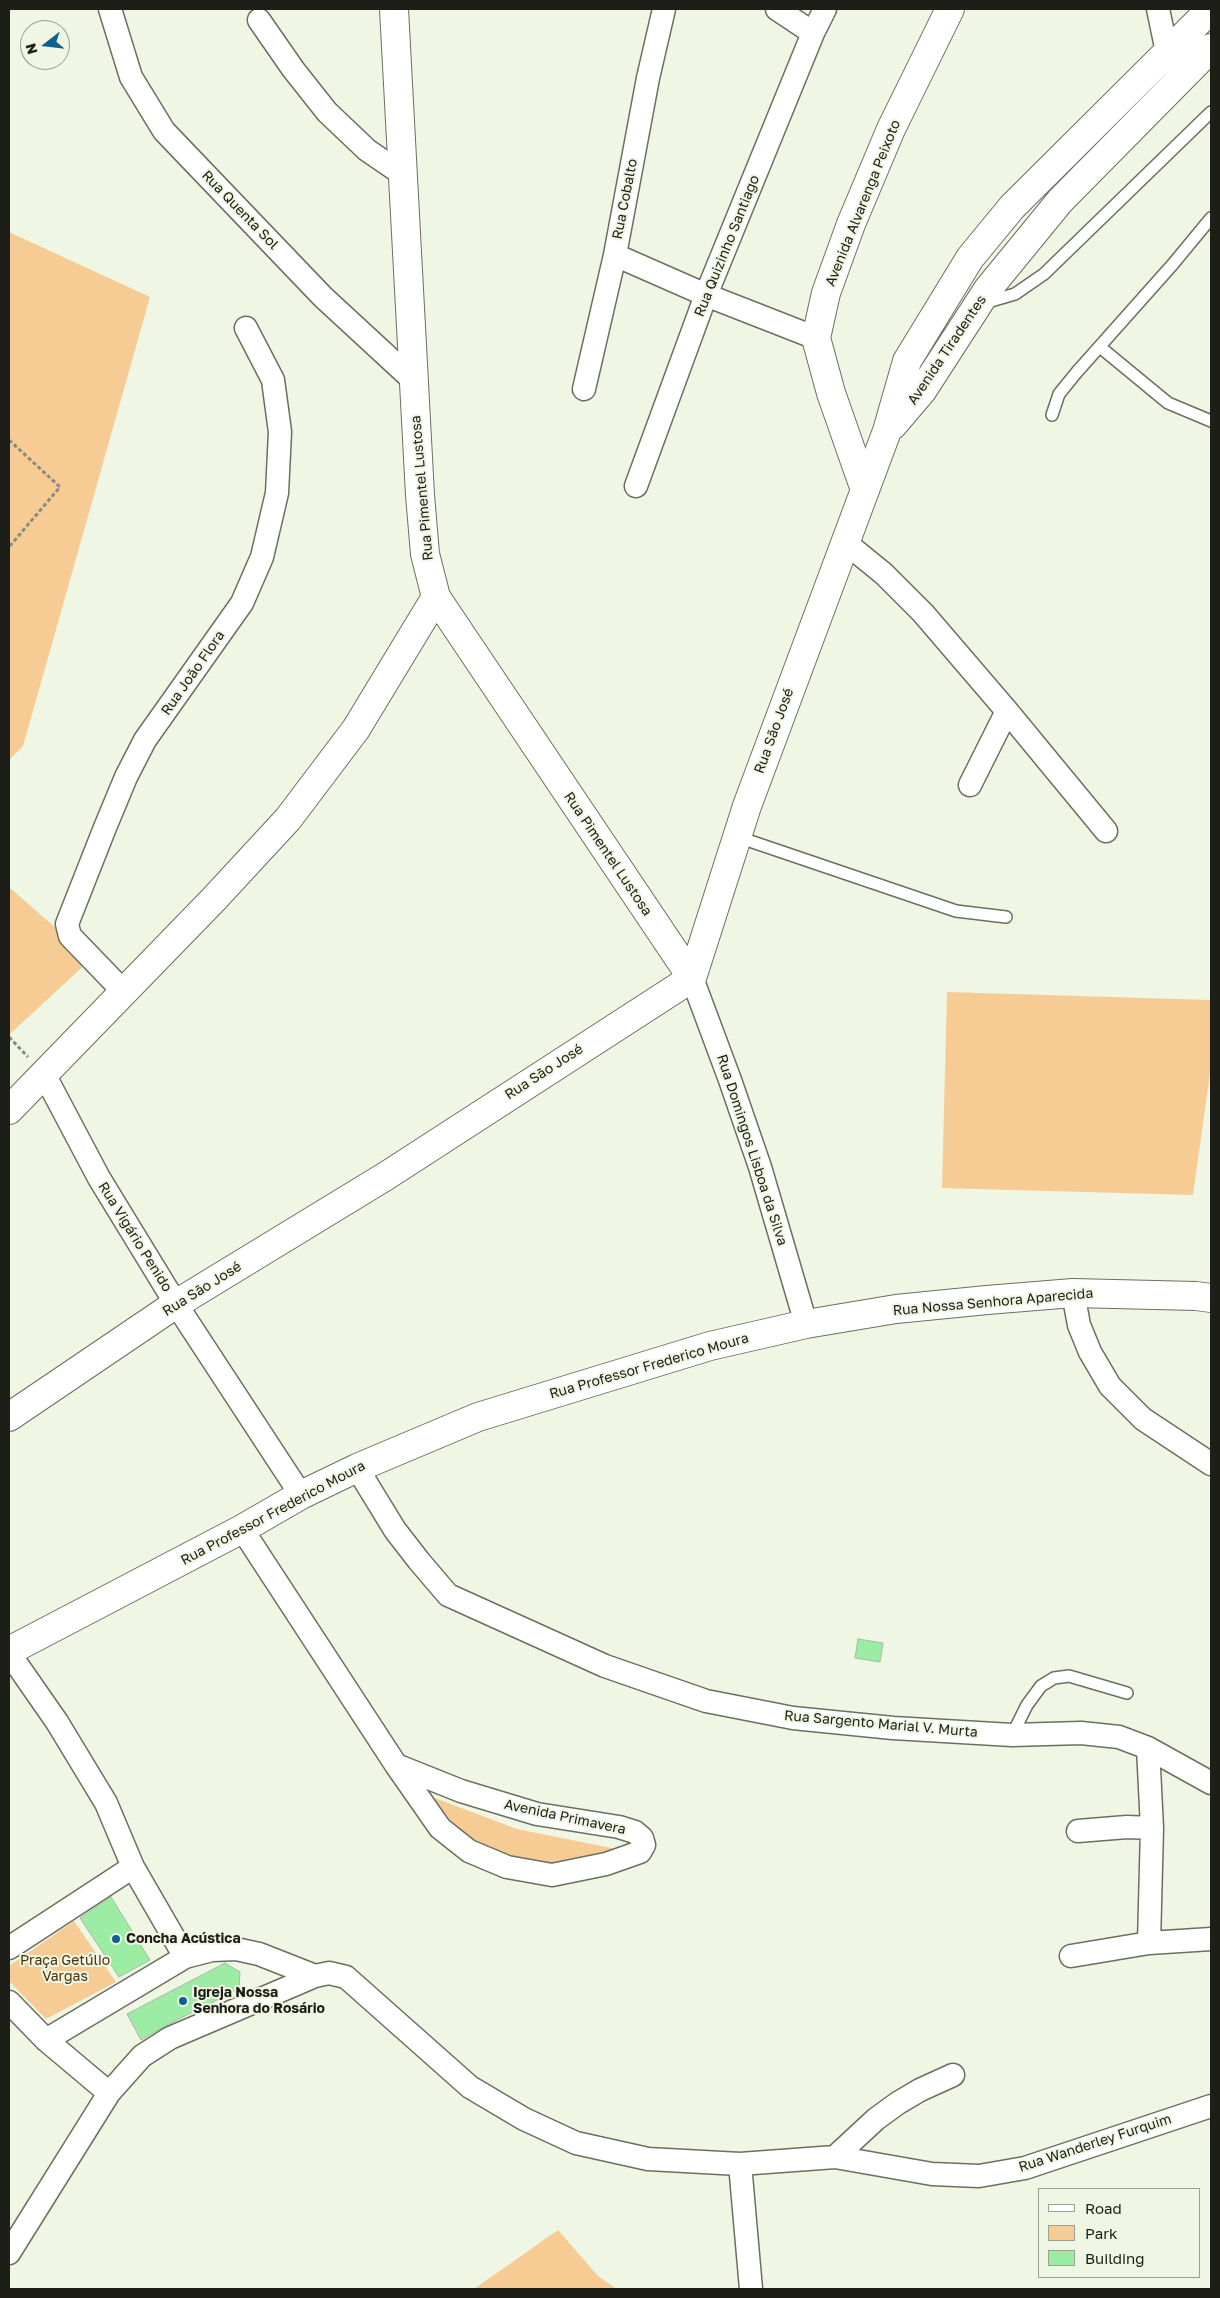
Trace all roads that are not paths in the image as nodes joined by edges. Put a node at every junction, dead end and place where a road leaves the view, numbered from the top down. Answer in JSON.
{"nodes":[{"id":1,"x":110,"y":9,"type":"edge"},
{"id":2,"x":394,"y":9,"type":"edge"},
{"id":3,"x":664,"y":9,"type":"edge"},
{"id":4,"x":777,"y":9,"type":"edge"},
{"id":5,"x":825,"y":9,"type":"edge"},
{"id":6,"x":950,"y":9,"type":"edge"},
{"id":7,"x":1158,"y":9,"type":"edge"},
{"id":8,"x":1211,"y":9,"type":"edge"},
{"id":9,"x":259,"y":20,"type":"dead end"},
{"id":10,"x":813,"y":32,"type":"junction"},
{"id":11,"x":1211,"y":48,"type":"edge"},
{"id":12,"x":1167,"y":52,"type":"junction"},
{"id":13,"x":1181,"y":79,"type":"junction"},
{"id":14,"x":1211,"y":112,"type":"edge"},
{"id":15,"x":402,"y":174,"type":"junction"},
{"id":16,"x":1211,"y":218,"type":"edge"},
{"id":17,"x":614,"y":255,"type":"junction"},
{"id":18,"x":706,"y":295,"type":"junction"},
{"id":19,"x":978,"y":305,"type":"junction"},
{"id":20,"x":246,"y":328,"type":"dead end"},
{"id":21,"x":816,"y":338,"type":"junction"},
{"id":22,"x":1100,"y":347,"type":"junction"},
{"id":23,"x":414,"y":381,"type":"junction"},
{"id":24,"x":584,"y":389,"type":"dead end"},
{"id":25,"x":1052,"y":415,"type":"dead end"},
{"id":26,"x":1211,"y":421,"type":"edge"},
{"id":27,"x":887,"y":432,"type":"junction"},
{"id":28,"x":636,"y":486,"type":"dead end"},
{"id":29,"x":865,"y":490,"type":"junction"},
{"id":30,"x":846,"y":543,"type":"junction"},
{"id":31,"x":436,"y":597,"type":"junction"},
{"id":32,"x":1007,"y":711,"type":"junction"},
{"id":33,"x":970,"y":785,"type":"dead end"},
{"id":34,"x":1106,"y":831,"type":"dead end"},
{"id":35,"x":737,"y":836,"type":"junction"},
{"id":36,"x":1006,"y":917,"type":"dead end"},
{"id":37,"x":692,"y":978,"type":"junction"},
{"id":38,"x":124,"y":992,"type":"junction"},
{"id":39,"x":44,"y":1074,"type":"junction"},
{"id":40,"x":9,"y":1110,"type":"edge"},
{"id":41,"x":1074,"y":1293,"type":"junction"},
{"id":42,"x":1211,"y":1298,"type":"edge"},
{"id":43,"x":176,"y":1304,"type":"junction"},
{"id":44,"x":806,"y":1324,"type":"junction"},
{"id":45,"x":9,"y":1417,"type":"edge"},
{"id":46,"x":1211,"y":1464,"type":"edge"},
{"id":47,"x":357,"y":1468,"type":"junction"},
{"id":48,"x":301,"y":1495,"type":"junction"},
{"id":49,"x":242,"y":1529,"type":"junction"},
{"id":50,"x":9,"y":1652,"type":"edge"},
{"id":51,"x":1127,"y":1693,"type":"dead end"},
{"id":52,"x":1012,"y":1735,"type":"junction"},
{"id":53,"x":1148,"y":1748,"type":"junction"},
{"id":54,"x":396,"y":1765,"type":"junction"},
{"id":55,"x":1211,"y":1783,"type":"edge"},
{"id":56,"x":1152,"y":1828,"type":"junction"},
{"id":57,"x":1078,"y":1831,"type":"dead end"},
{"id":58,"x":133,"y":1867,"type":"junction"},
{"id":59,"x":1211,"y":1939,"type":"edge"},
{"id":60,"x":1149,"y":1943,"type":"junction"},
{"id":61,"x":9,"y":1948,"type":"edge"},
{"id":62,"x":1071,"y":1956,"type":"dead end"},
{"id":63,"x":185,"y":1957,"type":"junction"},
{"id":64,"x":315,"y":1976,"type":"junction"},
{"id":65,"x":9,"y":2002,"type":"edge"},
{"id":66,"x":46,"y":2040,"type":"junction"},
{"id":67,"x":953,"y":2075,"type":"dead end"},
{"id":68,"x":109,"y":2093,"type":"junction"},
{"id":69,"x":1211,"y":2106,"type":"edge"},
{"id":70,"x":834,"y":2157,"type":"junction"},
{"id":71,"x":740,"y":2164,"type":"junction"},
{"id":72,"x":9,"y":2253,"type":"edge"},
{"id":73,"x":751,"y":2289,"type":"edge"}],
"edges":[{"from":1,"to":23,"type":"street","name":"Rua Quenta Sol"},
{"from":2,"to":15,"type":"main road","name":"Rua Pimentel Lustosa"},
{"from":3,"to":17,"type":"street","name":"Rua Cobalto"},
{"from":4,"to":10,"type":"street"},
{"from":5,"to":10,"type":"street","name":"Rua Quizinho Santiago"},
{"from":6,"to":21,"type":"main road","name":"Avenida Alvarenga Peixoto"},
{"from":7,"to":12,"type":"street"},
{"from":8,"to":12,"type":"main road","name":"Avenida Tiradentes"},
{"from":9,"to":15,"type":"street"},
{"from":10,"to":18,"type":"street","name":"Rua Quizinho Santiago"},
{"from":11,"to":13,"type":"main road","name":"Avenida Tiradentes"},
{"from":12,"to":13,"type":"street"},
{"from":12,"to":27,"type":"main road","name":"Avenida Tiradentes"},
{"from":13,"to":19,"type":"main road","name":"Avenida Tiradentes"},
{"from":14,"to":19,"type":"lane"},
{"from":15,"to":23,"type":"main road","name":"Rua Pimentel Lustosa"},
{"from":16,"to":22,"type":"lane"},
{"from":17,"to":18,"type":"street"},
{"from":17,"to":24,"type":"street","name":"Rua Cobalto"},
{"from":18,"to":21,"type":"street"},
{"from":18,"to":28,"type":"street","name":"Rua Quizinho Santiago"},
{"from":19,"to":27,"type":"main road","name":"Avenida Tiradentes"},
{"from":20,"to":38,"type":"street","name":"Rua João Flora"},
{"from":21,"to":29,"type":"main road","name":"Avenida Alvarenga Peixoto"},
{"from":22,"to":25,"type":"lane"},
{"from":22,"to":26,"type":"lane"},
{"from":23,"to":31,"type":"main road","name":"Rua Pimentel Lustosa"},
{"from":27,"to":29,"type":"main road","name":"Rua São José"},
{"from":29,"to":30,"type":"main road","name":"Rua São José"},
{"from":30,"to":32,"type":"street"},
{"from":30,"to":35,"type":"main road","name":"Rua São José"},
{"from":31,"to":37,"type":"main road","name":"Rua Pimentel Lustosa"},
{"from":31,"to":38,"type":"main road"},
{"from":32,"to":33,"type":"street"},
{"from":32,"to":34,"type":"street"},
{"from":35,"to":36,"type":"lane"},
{"from":35,"to":37,"type":"main road","name":"Rua São José"},
{"from":37,"to":43,"type":"main road","name":"Rua São José"},
{"from":37,"to":44,"type":"street","name":"Rua Domingos Lisboa da Silva"},
{"from":38,"to":39,"type":"main road"},
{"from":39,"to":40,"type":"main road"},
{"from":39,"to":43,"type":"street","name":"Rua Vigário Penido"},
{"from":41,"to":42,"type":"main road","name":"Rua Nossa Senhora Aparecida"},
{"from":41,"to":44,"type":"main road","name":"Rua Nossa Senhora Aparecida"},
{"from":41,"to":46,"type":"street"},
{"from":43,"to":45,"type":"main road","name":"Rua São José"},
{"from":43,"to":48,"type":"street","name":"Rua Vigário Penido"},
{"from":44,"to":47,"type":"main road","name":"Rua Professor Frederico Moura"},
{"from":47,"to":48,"type":"main road","name":"Rua Professor Frederico Moura"},
{"from":47,"to":52,"type":"street","name":"Rua Sargento Marial V. Murta"},
{"from":48,"to":49,"type":"main road","name":"Rua Professor Frederico Moura"},
{"from":49,"to":50,"type":"main road","name":"Rua Professor Frederico Moura"},
{"from":49,"to":54,"type":"street","name":"Avenida Primavera"},
{"from":50,"to":58,"type":"street"},
{"from":51,"to":52,"type":"lane"},
{"from":52,"to":53,"type":"street","name":"Rua Sargento Marial V. Murta"},
{"from":53,"to":55,"type":"street","name":"Rua Sargento Marial V. Murta"},
{"from":53,"to":56,"type":"street"},
{"from":54,"to":54,"type":"street","name":"Avenida Primavera"},
{"from":56,"to":57,"type":"street"},
{"from":56,"to":60,"type":"street"},
{"from":58,"to":61,"type":"street"},
{"from":58,"to":63,"type":"street"},
{"from":59,"to":60,"type":"street"},
{"from":60,"to":62,"type":"street"},
{"from":63,"to":64,"type":"street"},
{"from":63,"to":66,"type":"street"},
{"from":64,"to":68,"type":"street"},
{"from":64,"to":71,"type":"street","name":"Rua Wanderley Furquim"},
{"from":65,"to":66,"type":"street"},
{"from":66,"to":68,"type":"street"},
{"from":67,"to":70,"type":"street"},
{"from":68,"to":72,"type":"street"},
{"from":69,"to":70,"type":"street","name":"Rua Wanderley Furquim"},
{"from":70,"to":71,"type":"street","name":"Rua Wanderley Furquim"},
{"from":71,"to":73,"type":"street"}]}
